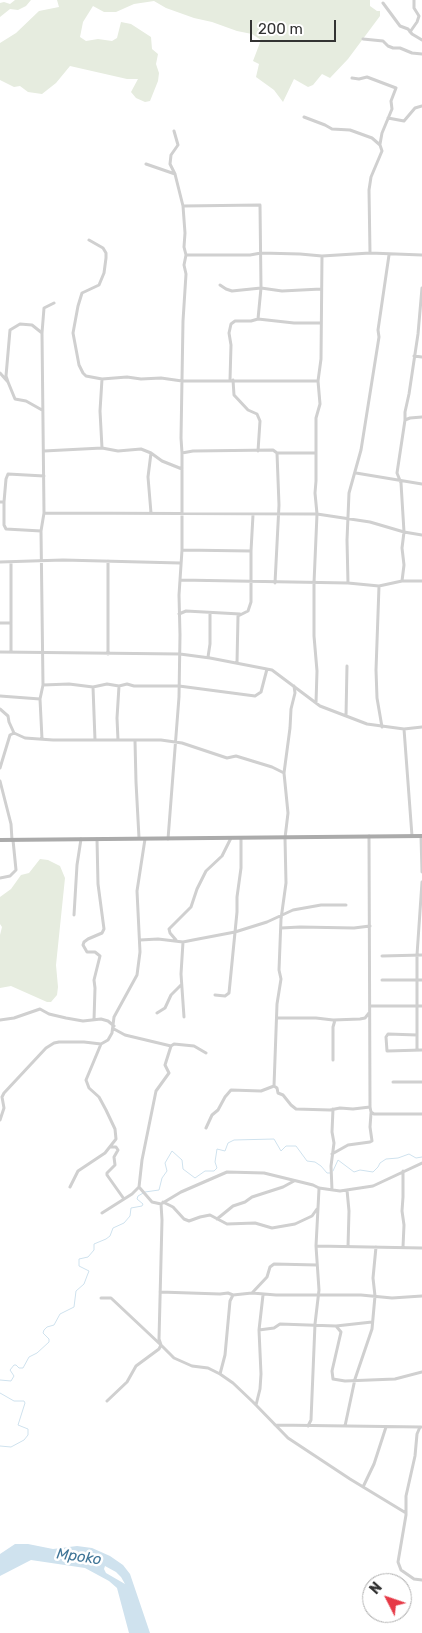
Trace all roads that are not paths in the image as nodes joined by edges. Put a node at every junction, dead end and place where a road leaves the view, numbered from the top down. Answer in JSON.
{"nodes":[{"id":1,"x":414,"y":0,"type":"edge"},
{"id":2,"x":383,"y":3,"type":"dead end"},
{"id":3,"x":410,"y":32,"type":"junction"},
{"id":4,"x":363,"y":40,"type":"dead end"},
{"id":5,"x":422,"y":40,"type":"edge"},
{"id":6,"x":422,"y":54,"type":"edge"},
{"id":7,"x":352,"y":78,"type":"dead end"},
{"id":8,"x":422,"y":106,"type":"edge"},
{"id":9,"x":304,"y":117,"type":"dead end"},
{"id":10,"x":388,"y":118,"type":"junction"},
{"id":11,"x":174,"y":131,"type":"dead end"},
{"id":12,"x":380,"y":145,"type":"junction"},
{"id":13,"x":146,"y":164,"type":"dead end"},
{"id":14,"x":176,"y":174,"type":"junction"},
{"id":15,"x":183,"y":206,"type":"junction"},
{"id":16,"x":89,"y":240,"type":"dead end"},
{"id":17,"x":261,"y":253,"type":"junction"},
{"id":18,"x":370,"y":253,"type":"junction"},
{"id":19,"x":186,"y":255,"type":"junction"},
{"id":20,"x":390,"y":255,"type":"junction"},
{"id":21,"x":422,"y":255,"type":"edge"},
{"id":22,"x":322,"y":256,"type":"junction"},
{"id":23,"x":220,"y":285,"type":"dead end"},
{"id":24,"x":261,"y":288,"type":"junction"},
{"id":25,"x":422,"y":288,"type":"edge"},
{"id":26,"x":321,"y":289,"type":"junction"},
{"id":27,"x":54,"y":303,"type":"dead end"},
{"id":28,"x":258,"y":318,"type":"junction"},
{"id":29,"x":320,"y":323,"type":"junction"},
{"id":30,"x":42,"y":333,"type":"junction"},
{"id":31,"x":414,"y":356,"type":"junction"},
{"id":32,"x":422,"y":357,"type":"edge"},
{"id":33,"x":0,"y":373,"type":"edge"},
{"id":34,"x":102,"y":379,"type":"junction"},
{"id":35,"x":182,"y":380,"type":"junction"},
{"id":36,"x":232,"y":380,"type":"junction"},
{"id":37,"x":318,"y":381,"type":"junction"},
{"id":38,"x":8,"y":382,"type":"junction"},
{"id":39,"x":42,"y":410,"type":"junction"},
{"id":40,"x":422,"y":417,"type":"edge"},
{"id":41,"x":405,"y":420,"type":"junction"},
{"id":42,"x":102,"y":448,"type":"junction"},
{"id":43,"x":44,"y":451,"type":"junction"},
{"id":44,"x":258,"y":451,"type":"junction"},
{"id":45,"x":151,"y":453,"type":"junction"},
{"id":46,"x":182,"y":453,"type":"junction"},
{"id":47,"x":277,"y":453,"type":"junction"},
{"id":48,"x":315,"y":453,"type":"junction"},
{"id":49,"x":182,"y":469,"type":"junction"},
{"id":50,"x":356,"y":473,"type":"junction"},
{"id":51,"x":44,"y":476,"type":"junction"},
{"id":52,"x":400,"y":480,"type":"junction"},
{"id":53,"x":422,"y":484,"type":"edge"},
{"id":54,"x":2,"y":502,"type":"edge"},
{"id":55,"x":44,"y":513,"type":"junction"},
{"id":56,"x":151,"y":513,"type":"junction"},
{"id":57,"x":182,"y":514,"type":"junction"},
{"id":58,"x":253,"y":514,"type":"junction"},
{"id":59,"x":278,"y":514,"type":"junction"},
{"id":60,"x":317,"y":514,"type":"junction"},
{"id":61,"x":347,"y":518,"type":"junction"},
{"id":62,"x":41,"y":531,"type":"junction"},
{"id":63,"x":404,"y":532,"type":"junction"},
{"id":64,"x":422,"y":535,"type":"edge"},
{"id":65,"x":182,"y":550,"type":"junction"},
{"id":66,"x":251,"y":551,"type":"junction"},
{"id":67,"x":41,"y":561,"type":"junction"},
{"id":68,"x":108,"y":561,"type":"junction"},
{"id":69,"x":0,"y":562,"type":"edge"},
{"id":70,"x":11,"y":562,"type":"junction"},
{"id":71,"x":180,"y":563,"type":"junction"},
{"id":72,"x":180,"y":580,"type":"junction"},
{"id":73,"x":252,"y":581,"type":"junction"},
{"id":74,"x":402,"y":581,"type":"junction"},
{"id":75,"x":422,"y":581,"type":"edge"},
{"id":76,"x":275,"y":582,"type":"junction"},
{"id":77,"x":314,"y":583,"type":"junction"},
{"id":78,"x":348,"y":584,"type":"junction"},
{"id":79,"x":379,"y":586,"type":"junction"},
{"id":80,"x":210,"y":613,"type":"junction"},
{"id":81,"x":179,"y":614,"type":"junction"},
{"id":82,"x":240,"y":614,"type":"junction"},
{"id":83,"x":0,"y":623,"type":"edge"},
{"id":84,"x":11,"y":623,"type":"junction"},
{"id":85,"x":11,"y":651,"type":"junction"},
{"id":86,"x":0,"y":652,"type":"edge"},
{"id":87,"x":41,"y":652,"type":"junction"},
{"id":88,"x":108,"y":654,"type":"junction"},
{"id":89,"x":180,"y":654,"type":"junction"},
{"id":90,"x":208,"y":658,"type":"junction"},
{"id":91,"x":237,"y":663,"type":"junction"},
{"id":92,"x":347,"y":666,"type":"dead end"},
{"id":93,"x":267,"y":668,"type":"junction"},
{"id":94,"x":43,"y":684,"type":"junction"},
{"id":95,"x":93,"y":686,"type":"junction"},
{"id":96,"x":119,"y":686,"type":"junction"},
{"id":97,"x":179,"y":686,"type":"junction"},
{"id":98,"x":294,"y":686,"type":"junction"},
{"id":99,"x":0,"y":696,"type":"edge"},
{"id":100,"x":40,"y":699,"type":"junction"},
{"id":101,"x":316,"y":703,"type":"junction"},
{"id":102,"x":0,"y":709,"type":"edge"},
{"id":103,"x":346,"y":716,"type":"junction"},
{"id":104,"x":382,"y":727,"type":"junction"},
{"id":105,"x":422,"y":727,"type":"edge"},
{"id":106,"x":404,"y":729,"type":"junction"},
{"id":107,"x":14,"y":733,"type":"junction"},
{"id":108,"x":42,"y":739,"type":"junction"},
{"id":109,"x":95,"y":740,"type":"junction"},
{"id":110,"x":118,"y":740,"type":"junction"},
{"id":111,"x":135,"y":741,"type":"junction"},
{"id":112,"x":176,"y":743,"type":"junction"},
{"id":113,"x":0,"y":768,"type":"edge"},
{"id":114,"x":284,"y":773,"type":"junction"},
{"id":115,"x":0,"y":781,"type":"edge"},
{"id":116,"x":369,"y":836,"type":"junction"},
{"id":117,"x":412,"y":836,"type":"junction"},
{"id":118,"x":422,"y":836,"type":"edge"},
{"id":119,"x":139,"y":838,"type":"junction"},
{"id":120,"x":231,"y":838,"type":"junction"},
{"id":121,"x":241,"y":838,"type":"junction"},
{"id":122,"x":285,"y":838,"type":"junction"},
{"id":123,"x":81,"y":839,"type":"junction"},
{"id":124,"x":97,"y":839,"type":"junction"},
{"id":125,"x":145,"y":839,"type":"junction"},
{"id":126,"x":168,"y":839,"type":"junction"},
{"id":127,"x":0,"y":840,"type":"edge"},
{"id":128,"x":13,"y":840,"type":"junction"},
{"id":129,"x":422,"y":872,"type":"edge"},
{"id":130,"x":0,"y":878,"type":"edge"},
{"id":131,"x":422,"y":882,"type":"edge"},
{"id":132,"x":421,"y":895,"type":"edge"},
{"id":133,"x":346,"y":905,"type":"dead end"},
{"id":134,"x":282,"y":914,"type":"junction"},
{"id":135,"x":74,"y":915,"type":"dead end"},
{"id":136,"x":421,"y":923,"type":"edge"},
{"id":137,"x":370,"y":926,"type":"junction"},
{"id":138,"x":282,"y":928,"type":"junction"},
{"id":139,"x":235,"y":932,"type":"junction"},
{"id":140,"x":140,"y":940,"type":"junction"},
{"id":141,"x":176,"y":940,"type":"junction"},
{"id":142,"x":183,"y":942,"type":"junction"},
{"id":143,"x":420,"y":955,"type":"edge"},
{"id":144,"x":382,"y":956,"type":"dead end"},
{"id":145,"x":382,"y":980,"type":"dead end"},
{"id":146,"x":420,"y":980,"type":"edge"},
{"id":147,"x":181,"y":984,"type":"junction"},
{"id":148,"x":215,"y":995,"type":"dead end"},
{"id":149,"x":370,"y":1006,"type":"junction"},
{"id":150,"x":417,"y":1006,"type":"junction"},
{"id":151,"x":422,"y":1006,"type":"edge"},
{"id":152,"x":370,"y":1012,"type":"junction"},
{"id":153,"x":157,"y":1013,"type":"dead end"},
{"id":154,"x":184,"y":1016,"type":"dead end"},
{"id":155,"x":278,"y":1018,"type":"junction"},
{"id":156,"x":0,"y":1020,"type":"edge"},
{"id":157,"x":94,"y":1020,"type":"junction"},
{"id":158,"x":335,"y":1020,"type":"junction"},
{"id":159,"x":114,"y":1027,"type":"junction"},
{"id":160,"x":416,"y":1035,"type":"junction"},
{"id":161,"x":101,"y":1044,"type":"junction"},
{"id":162,"x":172,"y":1046,"type":"junction"},
{"id":163,"x":417,"y":1050,"type":"junction"},
{"id":164,"x":422,"y":1050,"type":"edge"},
{"id":165,"x":206,"y":1053,"type":"dead end"},
{"id":166,"x":333,"y":1060,"type":"dead end"},
{"id":167,"x":393,"y":1082,"type":"dead end"},
{"id":168,"x":422,"y":1082,"type":"edge"},
{"id":169,"x":274,"y":1086,"type":"junction"},
{"id":170,"x":370,"y":1107,"type":"junction"},
{"id":171,"x":333,"y":1109,"type":"junction"},
{"id":172,"x":371,"y":1112,"type":"junction"},
{"id":173,"x":422,"y":1114,"type":"edge"},
{"id":174,"x":0,"y":1120,"type":"edge"},
{"id":175,"x":206,"y":1128,"type":"dead end"},
{"id":176,"x":111,"y":1147,"type":"junction"},
{"id":177,"x":332,"y":1154,"type":"junction"},
{"id":178,"x":422,"y":1163,"type":"edge"},
{"id":179,"x":403,"y":1172,"type":"junction"},
{"id":180,"x":294,"y":1181,"type":"junction"},
{"id":181,"x":70,"y":1187,"type":"dead end"},
{"id":182,"x":139,"y":1187,"type":"junction"},
{"id":183,"x":319,"y":1188,"type":"junction"},
{"id":184,"x":332,"y":1190,"type":"junction"},
{"id":185,"x":347,"y":1190,"type":"junction"},
{"id":186,"x":124,"y":1199,"type":"junction"},
{"id":187,"x":162,"y":1203,"type":"junction"},
{"id":188,"x":318,"y":1209,"type":"junction"},
{"id":189,"x":102,"y":1213,"type":"dead end"},
{"id":190,"x":217,"y":1219,"type":"junction"},
{"id":191,"x":316,"y":1246,"type":"junction"},
{"id":192,"x":348,"y":1247,"type":"junction"},
{"id":193,"x":376,"y":1247,"type":"junction"},
{"id":194,"x":403,"y":1247,"type":"junction"},
{"id":195,"x":422,"y":1248,"type":"edge"},
{"id":196,"x":317,"y":1265,"type":"junction"},
{"id":197,"x":160,"y":1292,"type":"junction"},
{"id":198,"x":252,"y":1293,"type":"junction"},
{"id":199,"x":233,"y":1295,"type":"junction"},
{"id":200,"x":263,"y":1295,"type":"junction"},
{"id":201,"x":318,"y":1296,"type":"junction"},
{"id":202,"x":375,"y":1296,"type":"junction"},
{"id":203,"x":422,"y":1296,"type":"edge"},
{"id":204,"x":101,"y":1298,"type":"dead end"},
{"id":205,"x":372,"y":1322,"type":"junction"},
{"id":206,"x":314,"y":1324,"type":"junction"},
{"id":207,"x":336,"y":1326,"type":"junction"},
{"id":208,"x":259,"y":1330,"type":"junction"},
{"id":209,"x":161,"y":1344,"type":"junction"},
{"id":210,"x":422,"y":1372,"type":"edge"},
{"id":211,"x":220,"y":1374,"type":"junction"},
{"id":212,"x":354,"y":1380,"type":"junction"},
{"id":213,"x":107,"y":1401,"type":"dead end"},
{"id":214,"x":256,"y":1405,"type":"junction"},
{"id":215,"x":274,"y":1425,"type":"junction"},
{"id":216,"x":308,"y":1426,"type":"junction"},
{"id":217,"x":345,"y":1426,"type":"junction"},
{"id":218,"x":386,"y":1427,"type":"junction"},
{"id":219,"x":421,"y":1427,"type":"edge"},
{"id":220,"x":364,"y":1487,"type":"junction"},
{"id":221,"x":406,"y":1513,"type":"junction"},
{"id":222,"x":422,"y":1580,"type":"edge"}],
"edges":[{"from":1,"to":3,"type":"street"},
{"from":2,"to":3,"type":"street"},
{"from":3,"to":5,"type":"street"},
{"from":4,"to":6,"type":"street"},
{"from":7,"to":10,"type":"street"},
{"from":8,"to":10,"type":"street"},
{"from":9,"to":12,"type":"street"},
{"from":10,"to":12,"type":"street"},
{"from":11,"to":14,"type":"street"},
{"from":12,"to":18,"type":"street"},
{"from":13,"to":14,"type":"street"},
{"from":14,"to":15,"type":"street"},
{"from":15,"to":17,"type":"street"},
{"from":15,"to":19,"type":"street"},
{"from":16,"to":34,"type":"street"},
{"from":17,"to":19,"type":"street"},
{"from":17,"to":22,"type":"street"},
{"from":17,"to":24,"type":"street"},
{"from":18,"to":20,"type":"street"},
{"from":18,"to":22,"type":"street"},
{"from":19,"to":35,"type":"street"},
{"from":20,"to":21,"type":"street"},
{"from":20,"to":50,"type":"street"},
{"from":22,"to":26,"type":"street"},
{"from":23,"to":24,"type":"street"},
{"from":24,"to":26,"type":"street"},
{"from":24,"to":28,"type":"street"},
{"from":25,"to":31,"type":"street"},
{"from":26,"to":29,"type":"street"},
{"from":27,"to":30,"type":"street"},
{"from":28,"to":29,"type":"street"},
{"from":28,"to":36,"type":"street"},
{"from":29,"to":37,"type":"street"},
{"from":30,"to":38,"type":"street"},
{"from":30,"to":39,"type":"street"},
{"from":31,"to":32,"type":"street"},
{"from":31,"to":41,"type":"street"},
{"from":33,"to":38,"type":"street"},
{"from":34,"to":35,"type":"street"},
{"from":34,"to":42,"type":"street"},
{"from":35,"to":36,"type":"street"},
{"from":35,"to":46,"type":"street"},
{"from":36,"to":37,"type":"street"},
{"from":36,"to":44,"type":"street"},
{"from":37,"to":48,"type":"street"},
{"from":38,"to":39,"type":"street"},
{"from":39,"to":43,"type":"street"},
{"from":40,"to":41,"type":"street"},
{"from":41,"to":52,"type":"street"},
{"from":42,"to":43,"type":"street"},
{"from":42,"to":45,"type":"street"},
{"from":43,"to":51,"type":"street"},
{"from":44,"to":46,"type":"street"},
{"from":44,"to":47,"type":"street"},
{"from":45,"to":49,"type":"street"},
{"from":45,"to":56,"type":"street"},
{"from":46,"to":49,"type":"street"},
{"from":47,"to":48,"type":"street"},
{"from":47,"to":59,"type":"street"},
{"from":48,"to":60,"type":"street"},
{"from":49,"to":57,"type":"street"},
{"from":50,"to":52,"type":"street"},
{"from":50,"to":61,"type":"street"},
{"from":51,"to":54,"type":"street"},
{"from":51,"to":55,"type":"street"},
{"from":52,"to":53,"type":"street"},
{"from":52,"to":63,"type":"street"},
{"from":54,"to":62,"type":"street"},
{"from":55,"to":56,"type":"street"},
{"from":55,"to":62,"type":"street"},
{"from":56,"to":57,"type":"street"},
{"from":57,"to":58,"type":"street"},
{"from":57,"to":65,"type":"street"},
{"from":58,"to":59,"type":"street"},
{"from":58,"to":66,"type":"street"},
{"from":59,"to":60,"type":"street"},
{"from":59,"to":76,"type":"street"},
{"from":60,"to":61,"type":"street"},
{"from":60,"to":77,"type":"street"},
{"from":61,"to":63,"type":"street"},
{"from":61,"to":78,"type":"street"},
{"from":62,"to":67,"type":"street"},
{"from":63,"to":64,"type":"street"},
{"from":63,"to":74,"type":"street"},
{"from":65,"to":66,"type":"street"},
{"from":65,"to":71,"type":"street"},
{"from":66,"to":73,"type":"street"},
{"from":67,"to":68,"type":"street"},
{"from":67,"to":70,"type":"street"},
{"from":67,"to":87,"type":"street"},
{"from":68,"to":71,"type":"street"},
{"from":68,"to":88,"type":"street"},
{"from":69,"to":70,"type":"street"},
{"from":70,"to":84,"type":"street"},
{"from":71,"to":72,"type":"street"},
{"from":72,"to":73,"type":"street"},
{"from":72,"to":81,"type":"street"},
{"from":73,"to":76,"type":"street"},
{"from":73,"to":82,"type":"street"},
{"from":74,"to":75,"type":"street"},
{"from":74,"to":79,"type":"street"},
{"from":76,"to":77,"type":"street"},
{"from":77,"to":78,"type":"street"},
{"from":77,"to":101,"type":"street"},
{"from":78,"to":79,"type":"street"},
{"from":79,"to":104,"type":"street"},
{"from":80,"to":81,"type":"street"},
{"from":80,"to":82,"type":"street"},
{"from":80,"to":90,"type":"street"},
{"from":81,"to":89,"type":"street"},
{"from":82,"to":91,"type":"street"},
{"from":83,"to":84,"type":"street"},
{"from":84,"to":85,"type":"street"},
{"from":85,"to":86,"type":"street"},
{"from":85,"to":87,"type":"street"},
{"from":87,"to":88,"type":"street"},
{"from":87,"to":94,"type":"street"},
{"from":88,"to":89,"type":"street"},
{"from":89,"to":90,"type":"street"},
{"from":89,"to":97,"type":"street"},
{"from":90,"to":91,"type":"street"},
{"from":91,"to":93,"type":"street"},
{"from":92,"to":103,"type":"street"},
{"from":93,"to":97,"type":"street"},
{"from":93,"to":98,"type":"street"},
{"from":94,"to":95,"type":"street"},
{"from":94,"to":100,"type":"street"},
{"from":95,"to":96,"type":"street"},
{"from":95,"to":109,"type":"street"},
{"from":96,"to":97,"type":"street"},
{"from":96,"to":110,"type":"street"},
{"from":97,"to":112,"type":"street"},
{"from":98,"to":101,"type":"street"},
{"from":98,"to":114,"type":"street"},
{"from":99,"to":100,"type":"street"},
{"from":100,"to":108,"type":"street"},
{"from":101,"to":103,"type":"street"},
{"from":102,"to":107,"type":"street"},
{"from":103,"to":104,"type":"street"},
{"from":104,"to":106,"type":"street"},
{"from":105,"to":106,"type":"street"},
{"from":106,"to":117,"type":"street"},
{"from":107,"to":108,"type":"street"},
{"from":107,"to":113,"type":"street"},
{"from":108,"to":109,"type":"street"},
{"from":109,"to":110,"type":"street"},
{"from":110,"to":111,"type":"street"},
{"from":111,"to":112,"type":"street"},
{"from":111,"to":119,"type":"street"},
{"from":112,"to":114,"type":"street"},
{"from":112,"to":126,"type":"street"},
{"from":114,"to":122,"type":"street"},
{"from":115,"to":128,"type":"street"},
{"from":116,"to":117,"type":"main road"},
{"from":116,"to":122,"type":"main road"},
{"from":116,"to":137,"type":"street"},
{"from":117,"to":118,"type":"main road"},
{"from":118,"to":129,"type":"street"},
{"from":119,"to":124,"type":"main road"},
{"from":119,"to":125,"type":"main road"},
{"from":120,"to":121,"type":"main road"},
{"from":120,"to":126,"type":"main road"},
{"from":120,"to":141,"type":"street"},
{"from":121,"to":122,"type":"main road"},
{"from":121,"to":139,"type":"street"},
{"from":122,"to":134,"type":"street"},
{"from":123,"to":124,"type":"main road"},
{"from":123,"to":128,"type":"main road"},
{"from":123,"to":135,"type":"street"},
{"from":124,"to":157,"type":"street"},
{"from":125,"to":126,"type":"main road"},
{"from":125,"to":140,"type":"street"},
{"from":127,"to":128,"type":"main road"},
{"from":128,"to":130,"type":"street"},
{"from":131,"to":132,"type":"street"},
{"from":132,"to":136,"type":"street"},
{"from":133,"to":134,"type":"street"},
{"from":134,"to":138,"type":"street"},
{"from":134,"to":139,"type":"street"},
{"from":136,"to":143,"type":"street"},
{"from":137,"to":138,"type":"street"},
{"from":137,"to":149,"type":"street"},
{"from":138,"to":155,"type":"street"},
{"from":139,"to":142,"type":"street"},
{"from":139,"to":148,"type":"street"},
{"from":140,"to":141,"type":"street"},
{"from":140,"to":159,"type":"street"},
{"from":141,"to":142,"type":"street"},
{"from":142,"to":147,"type":"street"},
{"from":143,"to":144,"type":"street"},
{"from":143,"to":146,"type":"street"},
{"from":145,"to":146,"type":"street"},
{"from":146,"to":150,"type":"street"},
{"from":147,"to":153,"type":"street"},
{"from":147,"to":154,"type":"street"},
{"from":149,"to":150,"type":"street"},
{"from":149,"to":152,"type":"street"},
{"from":150,"to":151,"type":"street"},
{"from":150,"to":160,"type":"street"},
{"from":152,"to":158,"type":"street"},
{"from":152,"to":170,"type":"street"},
{"from":155,"to":158,"type":"street"},
{"from":155,"to":169,"type":"street"},
{"from":156,"to":157,"type":"street"},
{"from":157,"to":159,"type":"street"},
{"from":158,"to":166,"type":"street"},
{"from":159,"to":161,"type":"street"},
{"from":159,"to":162,"type":"street"},
{"from":160,"to":163,"type":"street"},
{"from":160,"to":163,"type":"street"},
{"from":161,"to":174,"type":"street"},
{"from":161,"to":176,"type":"street"},
{"from":162,"to":165,"type":"street"},
{"from":162,"to":182,"type":"street"},
{"from":163,"to":164,"type":"street"},
{"from":167,"to":168,"type":"street"},
{"from":169,"to":171,"type":"street"},
{"from":169,"to":175,"type":"street"},
{"from":170,"to":171,"type":"street"},
{"from":170,"to":172,"type":"street"},
{"from":171,"to":177,"type":"street"},
{"from":172,"to":173,"type":"street"},
{"from":172,"to":177,"type":"street"},
{"from":176,"to":181,"type":"street"},
{"from":176,"to":186,"type":"street"},
{"from":177,"to":184,"type":"street"},
{"from":178,"to":179,"type":"street"},
{"from":179,"to":185,"type":"street"},
{"from":179,"to":194,"type":"street"},
{"from":180,"to":183,"type":"street"},
{"from":180,"to":187,"type":"street"},
{"from":180,"to":190,"type":"street"},
{"from":182,"to":186,"type":"street"},
{"from":182,"to":187,"type":"street"},
{"from":183,"to":184,"type":"street"},
{"from":183,"to":188,"type":"street"},
{"from":184,"to":185,"type":"street"},
{"from":185,"to":192,"type":"street"},
{"from":186,"to":189,"type":"street"},
{"from":187,"to":190,"type":"street"},
{"from":187,"to":197,"type":"street"},
{"from":188,"to":190,"type":"street"},
{"from":188,"to":191,"type":"street"},
{"from":191,"to":192,"type":"street"},
{"from":191,"to":196,"type":"street"},
{"from":192,"to":193,"type":"street"},
{"from":193,"to":194,"type":"street"},
{"from":193,"to":202,"type":"street"},
{"from":194,"to":195,"type":"street"},
{"from":196,"to":198,"type":"street"},
{"from":196,"to":201,"type":"street"},
{"from":197,"to":199,"type":"street"},
{"from":197,"to":209,"type":"street"},
{"from":198,"to":199,"type":"street"},
{"from":198,"to":200,"type":"street"},
{"from":199,"to":211,"type":"street"},
{"from":200,"to":201,"type":"street"},
{"from":200,"to":208,"type":"street"},
{"from":201,"to":202,"type":"street"},
{"from":201,"to":206,"type":"street"},
{"from":202,"to":203,"type":"street"},
{"from":202,"to":205,"type":"street"},
{"from":204,"to":209,"type":"street"},
{"from":205,"to":207,"type":"street"},
{"from":205,"to":212,"type":"street"},
{"from":206,"to":207,"type":"street"},
{"from":206,"to":208,"type":"street"},
{"from":206,"to":216,"type":"street"},
{"from":207,"to":212,"type":"street"},
{"from":208,"to":214,"type":"street"},
{"from":209,"to":211,"type":"street"},
{"from":209,"to":213,"type":"street"},
{"from":210,"to":212,"type":"street"},
{"from":211,"to":214,"type":"street"},
{"from":212,"to":217,"type":"street"},
{"from":214,"to":215,"type":"street"},
{"from":215,"to":216,"type":"street"},
{"from":215,"to":220,"type":"street"},
{"from":216,"to":217,"type":"street"},
{"from":217,"to":218,"type":"street"},
{"from":218,"to":219,"type":"street"},
{"from":218,"to":220,"type":"street"},
{"from":219,"to":221,"type":"street"},
{"from":220,"to":221,"type":"street"},
{"from":221,"to":222,"type":"street"}]}
